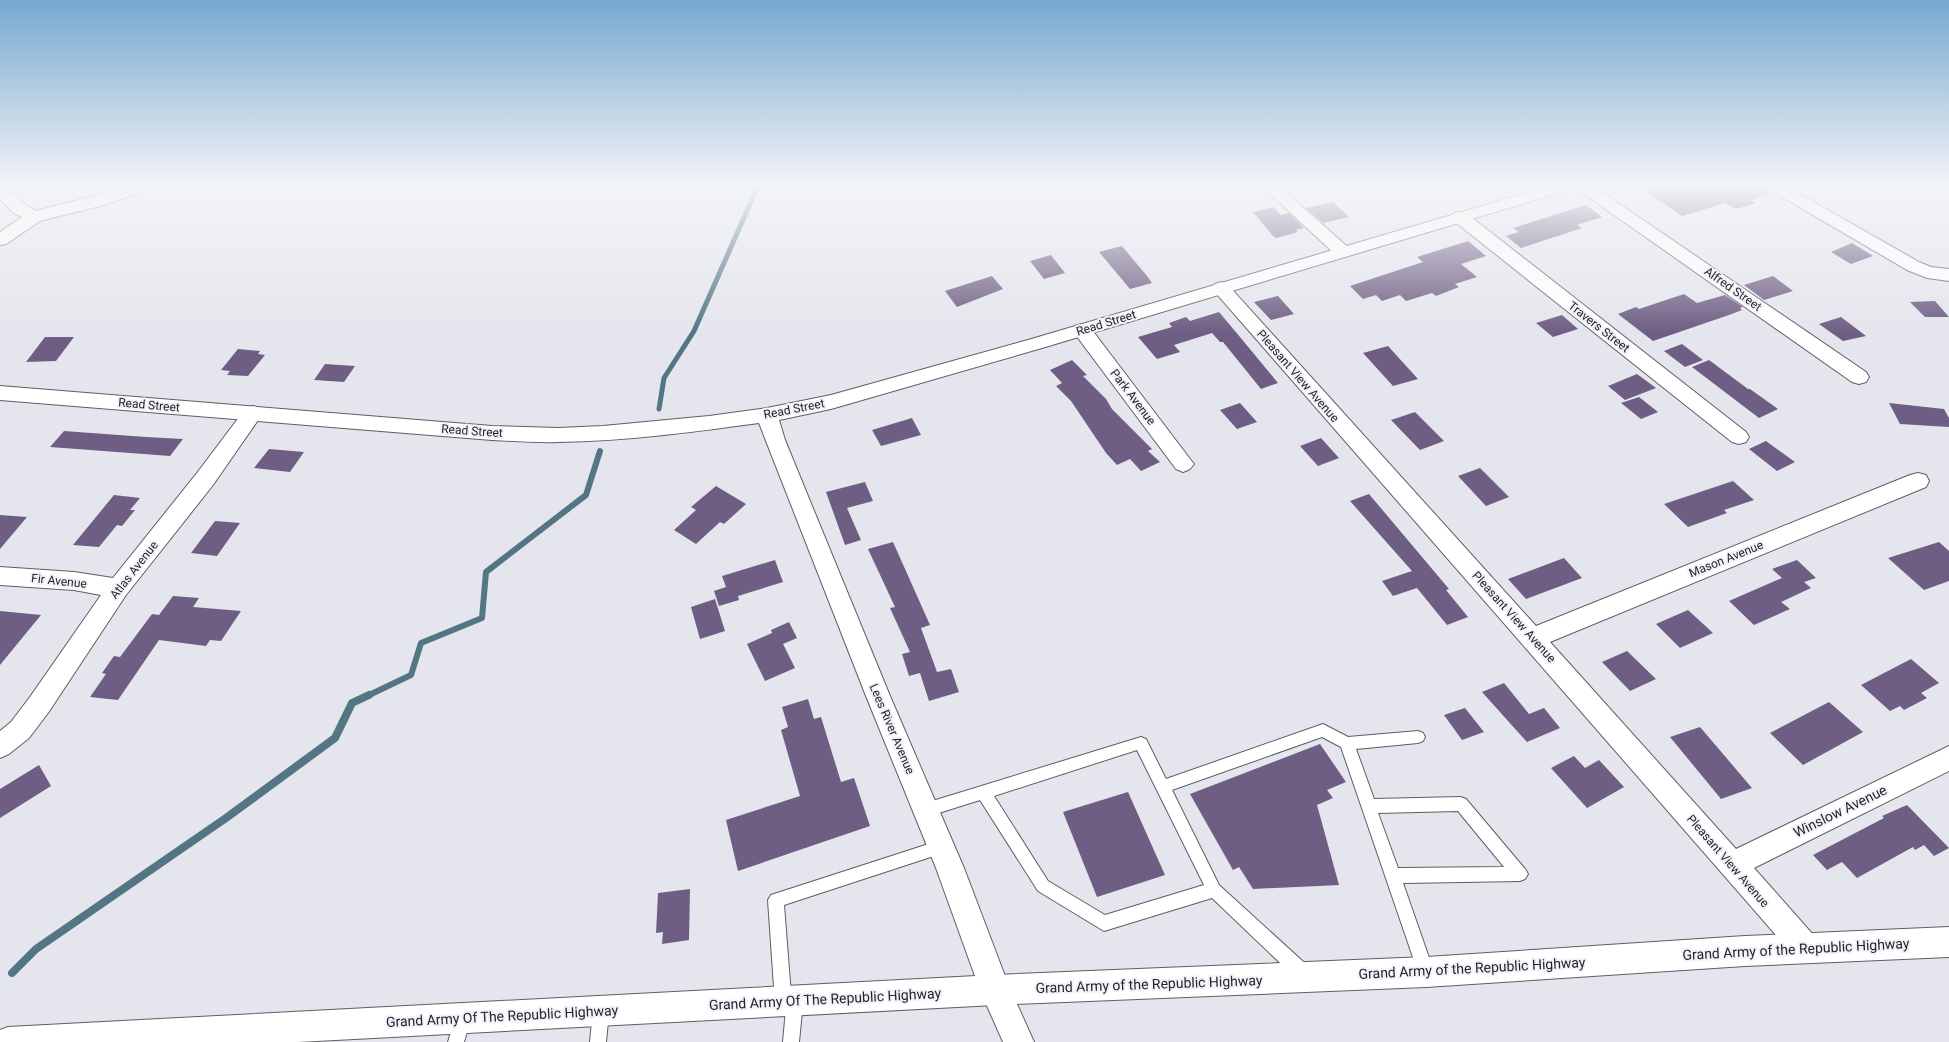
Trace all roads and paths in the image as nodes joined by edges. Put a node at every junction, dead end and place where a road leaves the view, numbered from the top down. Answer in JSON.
{"nodes":[{"id":1,"x":1326,"y":237,"type":"edge"},
{"id":2,"x":1394,"y":237,"type":"edge"},
{"id":3,"x":1485,"y":237,"type":"edge"},
{"id":4,"x":1656,"y":237,"type":"edge"},
{"id":5,"x":1862,"y":237,"type":"edge"},
{"id":6,"x":1343,"y":252,"type":"junction"},
{"id":7,"x":1941,"y":274,"type":"edge"},
{"id":8,"x":1221,"y":288,"type":"junction"},
{"id":9,"x":1082,"y":330,"type":"junction"},
{"id":10,"x":1859,"y":377,"type":"dead end"},
{"id":11,"x":0,"y":393,"type":"edge"},
{"id":12,"x":253,"y":413,"type":"junction"},
{"id":13,"x":767,"y":415,"type":"junction"},
{"id":14,"x":1739,"y":437,"type":"dead end"},
{"id":15,"x":1183,"y":464,"type":"dead end"},
{"id":16,"x":1918,"y":481,"type":"dead end"},
{"id":17,"x":0,"y":576,"type":"edge"},
{"id":18,"x":118,"y":588,"type":"junction"},
{"id":19,"x":1533,"y":638,"type":"junction"},
{"id":20,"x":1418,"y":736,"type":"dead end"},
{"id":21,"x":1347,"y":743,"type":"junction"},
{"id":22,"x":0,"y":746,"type":"edge"},
{"id":23,"x":1949,"y":758,"type":"edge"},
{"id":24,"x":1163,"y":787,"type":"junction"},
{"id":25,"x":983,"y":792,"type":"junction"},
{"id":26,"x":1369,"y":806,"type":"junction"},
{"id":27,"x":926,"y":810,"type":"junction"},
{"id":28,"x":941,"y":847,"type":"junction"},
{"id":29,"x":1732,"y":865,"type":"junction"},
{"id":30,"x":1393,"y":876,"type":"junction"},
{"id":31,"x":1214,"y":890,"type":"junction"},
{"id":32,"x":1949,"y":942,"type":"edge"},
{"id":33,"x":1806,"y":948,"type":"junction"},
{"id":34,"x":1426,"y":972,"type":"junction"},
{"id":35,"x":1306,"y":977,"type":"junction"},
{"id":36,"x":995,"y":990,"type":"junction"},
{"id":37,"x":789,"y":1001,"type":"junction"},
{"id":38,"x":601,"y":1011,"type":"junction"},
{"id":39,"x":459,"y":1030,"type":"edge"},
{"id":40,"x":8,"y":1042,"type":"edge"},
{"id":41,"x":598,"y":1042,"type":"edge"},
{"id":42,"x":791,"y":1042,"type":"edge"},
{"id":43,"x":1019,"y":1042,"type":"edge"}],
"edges":[{"from":1,"to":6,"type":"main road"},
{"from":2,"to":6,"type":"main road","name":"Read Street"},
{"from":3,"to":14,"type":"main road","name":"Travers Street"},
{"from":4,"to":10,"type":"main road","name":"Alfred Street"},
{"from":5,"to":7,"type":"main road"},
{"from":6,"to":8,"type":"main road","name":"Read Street"},
{"from":8,"to":9,"type":"main road","name":"Read Street"},
{"from":8,"to":19,"type":"main road","name":"Pleasant View Avenue"},
{"from":9,"to":13,"type":"main road","name":"Read Street"},
{"from":9,"to":15,"type":"main road","name":"Park Avenue"},
{"from":11,"to":12,"type":"main road","name":"Read Street"},
{"from":12,"to":13,"type":"main road","name":"Read Street"},
{"from":12,"to":18,"type":"main road","name":"Atlas Avenue"},
{"from":13,"to":27,"type":"main road","name":"Lees River Avenue"},
{"from":16,"to":19,"type":"main road","name":"Mason Avenue"},
{"from":17,"to":18,"type":"main road","name":"Fir Avenue"},
{"from":18,"to":22,"type":"main road","name":"Atlas Avenue"},
{"from":19,"to":29,"type":"main road","name":"Pleasant View Avenue"},
{"from":20,"to":21,"type":"lane"},
{"from":21,"to":24,"type":"lane"},
{"from":21,"to":26,"type":"lane"},
{"from":23,"to":29,"type":"main road","name":"Winslow Avenue"},
{"from":24,"to":25,"type":"lane"},
{"from":24,"to":31,"type":"lane"},
{"from":25,"to":27,"type":"lane"},
{"from":25,"to":31,"type":"lane"},
{"from":26,"to":30,"type":"lane"},
{"from":26,"to":30,"type":"lane"},
{"from":27,"to":28,"type":"main road","name":"Lees River Avenue"},
{"from":28,"to":36,"type":"main road","name":"Lees River Avenue"},
{"from":28,"to":37,"type":"lane"},
{"from":29,"to":33,"type":"main road","name":"Pleasant View Avenue"},
{"from":30,"to":34,"type":"lane"},
{"from":31,"to":35,"type":"lane"},
{"from":32,"to":33,"type":"main road","name":"Grand Army of the Republic Highway"},
{"from":33,"to":34,"type":"main road","name":"Grand Army of the Republic Highway"},
{"from":34,"to":35,"type":"main road","name":"Grand Army of the Republic Highway"},
{"from":35,"to":36,"type":"main road","name":"Grand Army of the Republic Highway"},
{"from":36,"to":37,"type":"main road","name":"Grand Army Of The Republic Highway"},
{"from":36,"to":43,"type":"main road","name":"Lees River Avenue"},
{"from":37,"to":38,"type":"main road","name":"Grand Army Of The Republic Highway"},
{"from":37,"to":42,"type":"lane"},
{"from":38,"to":39,"type":"main road","name":"Grand Army Of The Republic Highway"},
{"from":38,"to":41,"type":"lane"},
{"from":39,"to":40,"type":"main road","name":"Grand Army Of The Republic Highway"}]}
